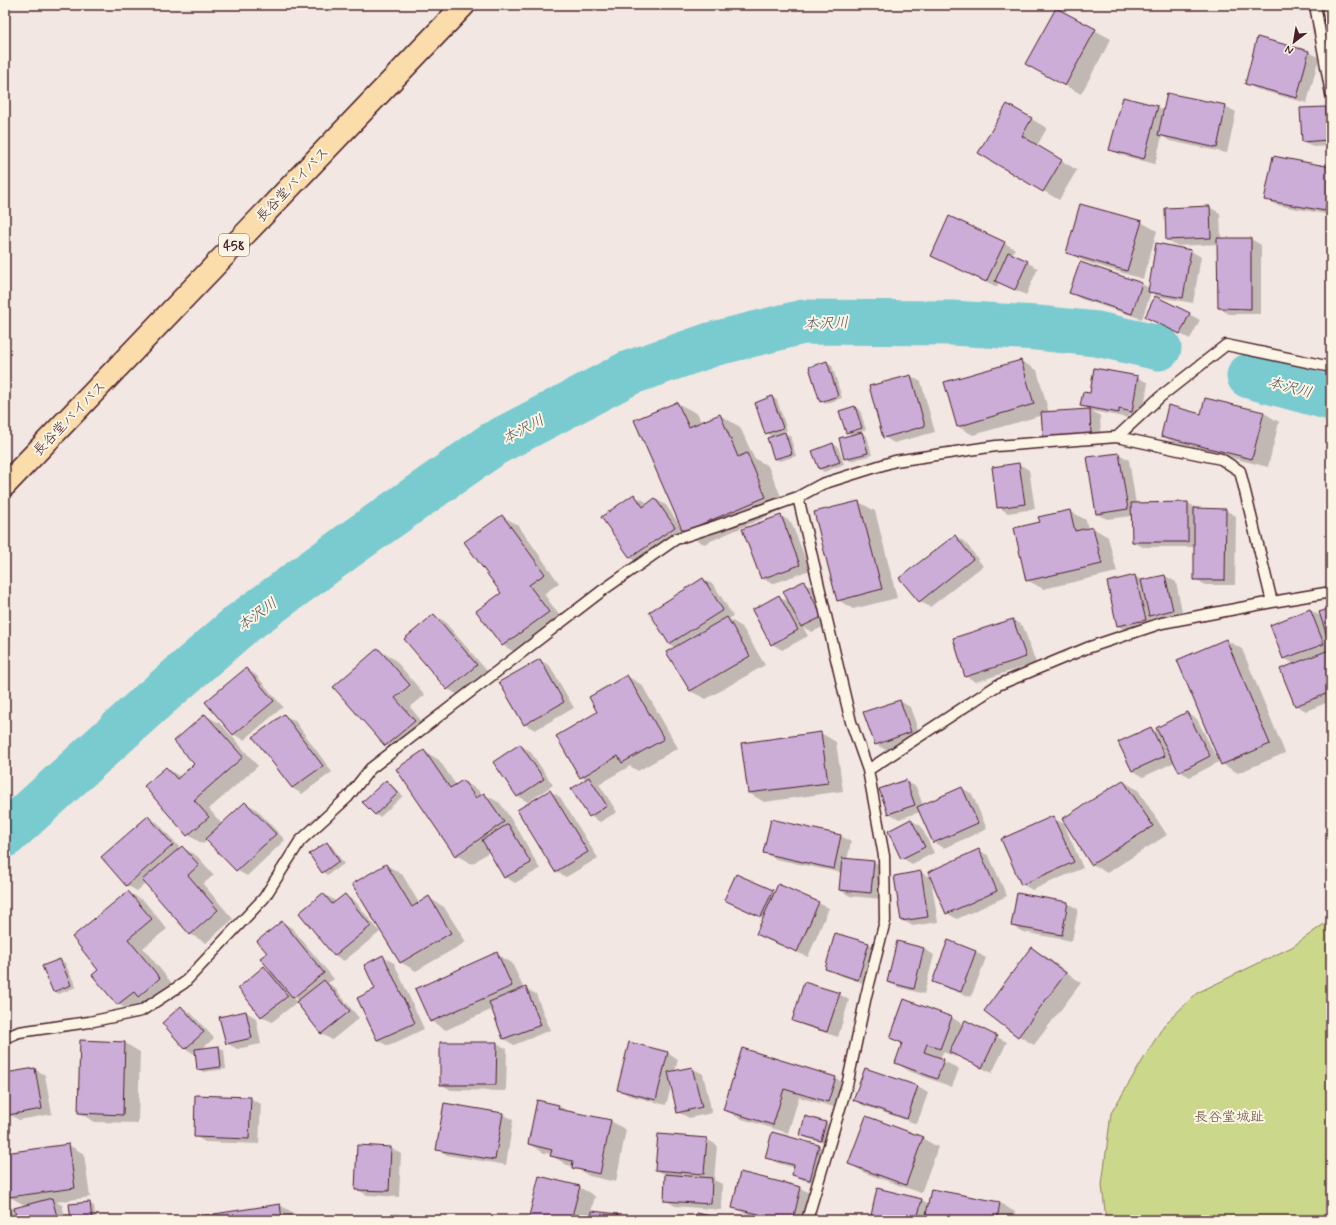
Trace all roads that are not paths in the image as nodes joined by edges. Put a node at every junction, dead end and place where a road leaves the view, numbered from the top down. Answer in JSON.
{"nodes":[{"id":1,"x":464,"y":5,"type":"edge"},
{"id":2,"x":1315,"y":5,"type":"edge"},
{"id":3,"x":1331,"y":94,"type":"edge"},
{"id":4,"x":1331,"y":367,"type":"edge"},
{"id":5,"x":1117,"y":437,"type":"junction"},
{"id":6,"x":5,"y":485,"type":"edge"},
{"id":7,"x":798,"y":497,"type":"junction"},
{"id":8,"x":1331,"y":592,"type":"edge"},
{"id":9,"x":1272,"y":602,"type":"junction"},
{"id":10,"x":868,"y":770,"type":"junction"},
{"id":11,"x":5,"y":1038,"type":"edge"},
{"id":12,"x":807,"y":1220,"type":"edge"}],
"edges":[{"from":1,"to":6,"type":"highway","name":"長谷堂バイパス","number":"458"},
{"from":2,"to":3,"type":"lane"},
{"from":4,"to":5,"type":"lane"},
{"from":5,"to":7,"type":"lane"},
{"from":5,"to":9,"type":"lane"},
{"from":7,"to":10,"type":"lane"},
{"from":7,"to":11,"type":"lane"},
{"from":8,"to":9,"type":"lane"},
{"from":9,"to":10,"type":"lane"},
{"from":10,"to":12,"type":"lane"}]}
